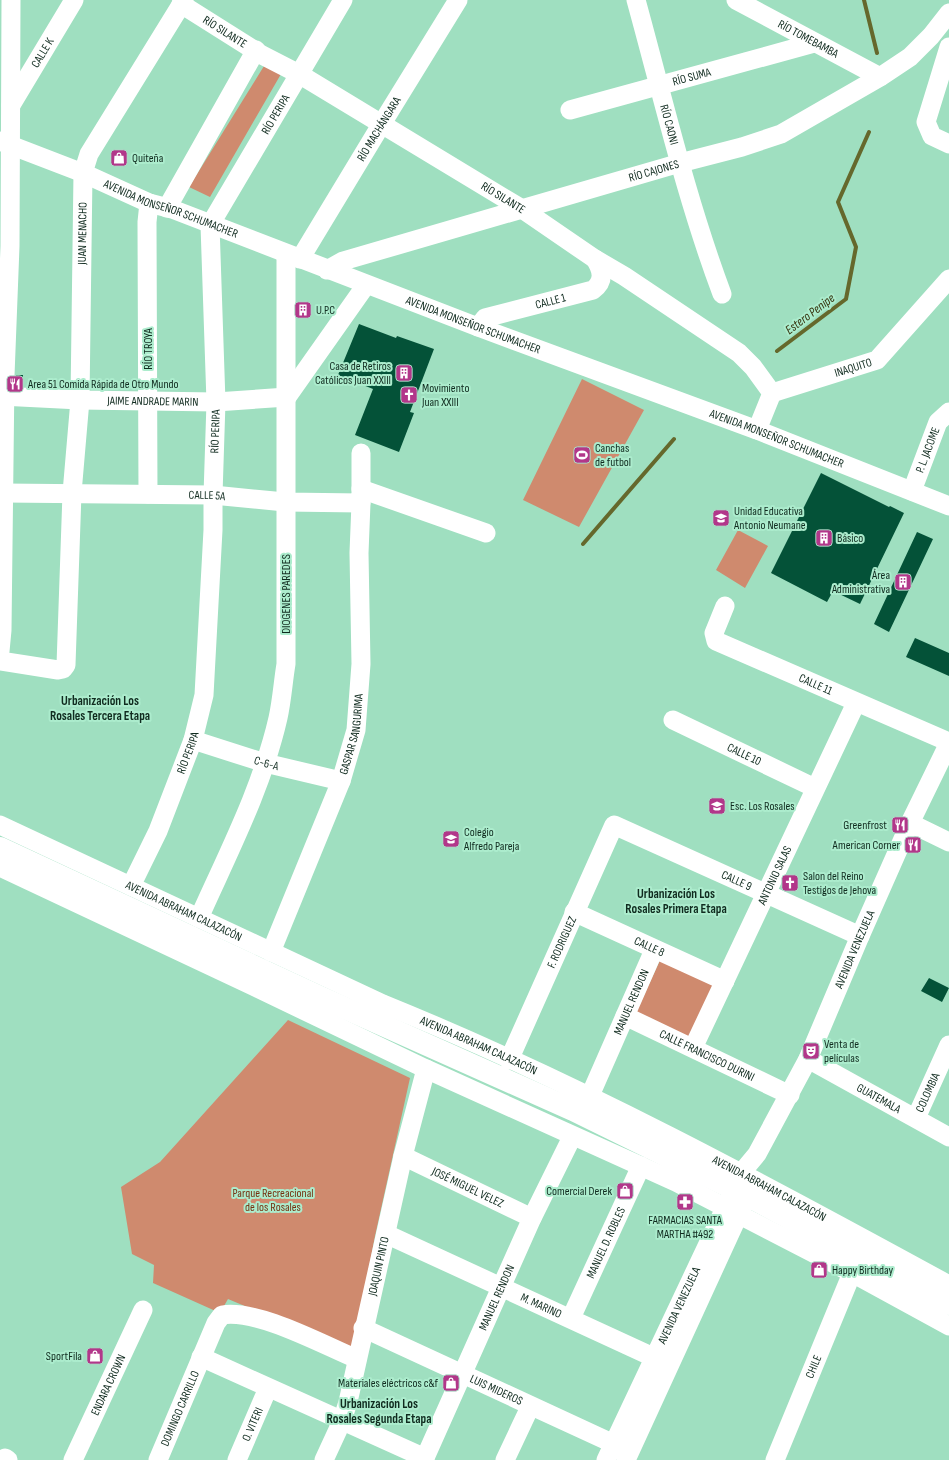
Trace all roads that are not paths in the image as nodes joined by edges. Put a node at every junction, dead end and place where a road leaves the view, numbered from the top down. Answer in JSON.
{"nodes":[{"id":1,"x":11,"y":0,"type":"edge"},
{"id":2,"x":74,"y":0,"type":"edge"},
{"id":3,"x":344,"y":0,"type":"edge"},
{"id":4,"x":458,"y":0,"type":"edge"},
{"id":5,"x":636,"y":0,"type":"edge"},
{"id":6,"x":736,"y":0,"type":"edge"},
{"id":7,"x":182,"y":2,"type":"edge"},
{"id":8,"x":949,"y":13,"type":"edge"},
{"id":9,"x":814,"y":43,"type":"junction"},
{"id":10,"x":949,"y":48,"type":"edge"},
{"id":11,"x":256,"y":50,"type":"junction"},
{"id":12,"x":299,"y":74,"type":"junction"},
{"id":13,"x":880,"y":77,"type":"junction"},
{"id":14,"x":660,"y":86,"type":"junction"},
{"id":15,"x":10,"y":106,"type":"junction"},
{"id":16,"x":570,"y":110,"type":"dead end"},
{"id":17,"x":381,"y":125,"type":"junction"},
{"id":18,"x":5,"y":142,"type":"edge"},
{"id":19,"x":949,"y":144,"type":"edge"},
{"id":20,"x":680,"y":163,"type":"junction"},
{"id":21,"x":83,"y":174,"type":"junction"},
{"id":22,"x":149,"y":203,"type":"junction"},
{"id":23,"x":167,"y":208,"type":"junction"},
{"id":24,"x":522,"y":209,"type":"junction"},
{"id":25,"x":210,"y":225,"type":"junction"},
{"id":26,"x":5,"y":247,"type":"edge"},
{"id":27,"x":293,"y":257,"type":"junction"},
{"id":28,"x":595,"y":259,"type":"junction"},
{"id":29,"x":327,"y":270,"type":"junction"},
{"id":30,"x":949,"y":279,"type":"edge"},
{"id":31,"x":366,"y":285,"type":"junction"},
{"id":32,"x":722,"y":294,"type":"dead end"},
{"id":33,"x":478,"y":327,"type":"junction"},
{"id":34,"x":772,"y":393,"type":"junction"},
{"id":35,"x":2,"y":396,"type":"edge"},
{"id":36,"x":287,"y":397,"type":"junction"},
{"id":37,"x":80,"y":400,"type":"junction"},
{"id":38,"x":148,"y":401,"type":"junction"},
{"id":39,"x":216,"y":402,"type":"junction"},
{"id":40,"x":949,"y":412,"type":"edge"},
{"id":41,"x":757,"y":430,"type":"junction"},
{"id":42,"x":361,"y":453,"type":"dead end"},
{"id":43,"x":912,"y":491,"type":"junction"},
{"id":44,"x":3,"y":492,"type":"junction"},
{"id":45,"x":72,"y":493,"type":"junction"},
{"id":46,"x":148,"y":494,"type":"junction"},
{"id":47,"x":213,"y":495,"type":"junction"},
{"id":48,"x":361,"y":496,"type":"junction"},
{"id":49,"x":285,"y":502,"type":"junction"},
{"id":50,"x":949,"y":506,"type":"edge"},
{"id":51,"x":486,"y":533,"type":"dead end"},
{"id":52,"x":725,"y":606,"type":"dead end"},
{"id":53,"x":0,"y":651,"type":"edge"},
{"id":54,"x":0,"y":661,"type":"edge"},
{"id":55,"x":856,"y":703,"type":"junction"},
{"id":56,"x":673,"y":720,"type":"dead end"},
{"id":57,"x":194,"y":740,"type":"junction"},
{"id":58,"x":949,"y":743,"type":"edge"},
{"id":59,"x":265,"y":763,"type":"junction"},
{"id":60,"x":341,"y":781,"type":"junction"},
{"id":61,"x":815,"y":788,"type":"junction"},
{"id":62,"x":910,"y":823,"type":"junction"},
{"id":63,"x":0,"y":825,"type":"edge"},
{"id":64,"x":614,"y":825,"type":"joint"},
{"id":65,"x":949,"y":842,"type":"edge"},
{"id":66,"x":0,"y":848,"type":"edge"},
{"id":67,"x":0,"y":868,"type":"edge"},
{"id":68,"x":131,"y":886,"type":"junction"},
{"id":69,"x":766,"y":894,"type":"junction"},
{"id":70,"x":574,"y":912,"type":"junction"},
{"id":71,"x":199,"y":918,"type":"junction"},
{"id":72,"x":860,"y":936,"type":"junction"},
{"id":73,"x":654,"y":950,"type":"junction"},
{"id":74,"x":271,"y":952,"type":"junction"},
{"id":75,"x":725,"y":981,"type":"junction"},
{"id":76,"x":625,"y":1016,"type":"junction"},
{"id":77,"x":949,"y":1045,"type":"edge"},
{"id":78,"x":693,"y":1048,"type":"junction"},
{"id":79,"x":808,"y":1059,"type":"junction"},
{"id":80,"x":509,"y":1060,"type":"junction"},
{"id":81,"x":426,"y":1069,"type":"junction"},
{"id":82,"x":790,"y":1095,"type":"junction"},
{"id":83,"x":589,"y":1098,"type":"junction"},
{"id":84,"x":916,"y":1118,"type":"junction"},
{"id":85,"x":572,"y":1137,"type":"junction"},
{"id":86,"x":949,"y":1137,"type":"edge"},
{"id":87,"x":403,"y":1156,"type":"junction"},
{"id":88,"x":641,"y":1166,"type":"junction"},
{"id":89,"x":741,"y":1193,"type":"junction"},
{"id":90,"x":532,"y":1218,"type":"junction"},
{"id":91,"x":386,"y":1234,"type":"junction"},
{"id":92,"x":852,"y":1273,"type":"junction"},
{"id":93,"x":949,"y":1284,"type":"edge"},
{"id":94,"x":502,"y":1289,"type":"junction"},
{"id":95,"x":949,"y":1304,"type":"edge"},
{"id":96,"x":143,"y":1310,"type":"dead end"},
{"id":97,"x":571,"y":1318,"type":"junction"},
{"id":98,"x":949,"y":1326,"type":"edge"},
{"id":99,"x":363,"y":1328,"type":"junction"},
{"id":100,"x":201,"y":1357,"type":"junction"},
{"id":101,"x":653,"y":1357,"type":"junction"},
{"id":102,"x":357,"y":1359,"type":"junction"},
{"id":103,"x":463,"y":1376,"type":"junction"},
{"id":104,"x":268,"y":1388,"type":"junction"},
{"id":105,"x":530,"y":1407,"type":"junction"},
{"id":106,"x":342,"y":1421,"type":"junction"},
{"id":107,"x":619,"y":1454,"type":"edge"},
{"id":108,"x":425,"y":1459,"type":"edge"},
{"id":109,"x":73,"y":1460,"type":"edge"},
{"id":110,"x":158,"y":1460,"type":"edge"},
{"id":111,"x":237,"y":1460,"type":"edge"},
{"id":112,"x":324,"y":1460,"type":"edge"},
{"id":113,"x":505,"y":1460,"type":"edge"},
{"id":114,"x":775,"y":1460,"type":"edge"}],
"edges":[{"from":1,"to":15,"type":"street"},
{"from":2,"to":15,"type":"street","name":"CALLE K"},
{"from":3,"to":12,"type":"street","name":"RÍO PERIPA"},
{"from":4,"to":17,"type":"street","name":"RÍO MACHÁNGARA"},
{"from":5,"to":14,"type":"street","name":"RÍO CAONI"},
{"from":6,"to":9,"type":"street","name":"RÍO TOMEBAMBA"},
{"from":7,"to":11,"type":"street","name":"RÍO SILANTE"},
{"from":7,"to":21,"type":"street","name":"JUAN MENACHO"},
{"from":8,"to":13,"type":"street","name":"RÍO CAJONES"},
{"from":9,"to":13,"type":"street","name":"RÍO TOMEBAMBA"},
{"from":9,"to":14,"type":"street","name":"RÍO SUMA"},
{"from":10,"to":19,"type":"street"},
{"from":11,"to":12,"type":"street","name":"RÍO SILANTE"},
{"from":11,"to":23,"type":"street"},
{"from":12,"to":17,"type":"street","name":"RÍO SILANTE"},
{"from":12,"to":25,"type":"street","name":"RÍO PERIPA"},
{"from":13,"to":20,"type":"street","name":"RÍO CAJONES"},
{"from":14,"to":16,"type":"street","name":"RÍO SUMA"},
{"from":14,"to":20,"type":"street","name":"RÍO CAONI"},
{"from":15,"to":18,"type":"street"},
{"from":17,"to":24,"type":"street","name":"RÍO SILANTE"},
{"from":17,"to":27,"type":"street","name":"RÍO MACHÁNGARA"},
{"from":18,"to":21,"type":"street","name":"AVENIDA MONSEÑOR SCHUMACHER"},
{"from":18,"to":26,"type":"street"},
{"from":20,"to":24,"type":"street","name":"RÍO CAJONES"},
{"from":20,"to":32,"type":"street","name":"RÍO CAONI"},
{"from":21,"to":22,"type":"street","name":"AVENIDA MONSEÑOR SCHUMACHER"},
{"from":21,"to":37,"type":"street","name":"JUAN MENACHO"},
{"from":22,"to":23,"type":"street","name":"AVENIDA MONSEÑOR SCHUMACHER"},
{"from":22,"to":38,"type":"street","name":"RÍO TROYA"},
{"from":23,"to":25,"type":"street","name":"AVENIDA MONSEÑOR SCHUMACHER"},
{"from":24,"to":28,"type":"street","name":"RÍO SILANTE"},
{"from":24,"to":29,"type":"street","name":"RÍO CAJONES"},
{"from":25,"to":27,"type":"street","name":"AVENIDA MONSEÑOR SCHUMACHER"},
{"from":25,"to":39,"type":"street","name":"RÍO PERIPA"},
{"from":26,"to":35,"type":"street"},
{"from":27,"to":29,"type":"street","name":"AVENIDA MONSEÑOR SCHUMACHER"},
{"from":27,"to":36,"type":"street","name":"DIOGENES PAREDES"},
{"from":28,"to":33,"type":"street","name":"CALLE 1"},
{"from":28,"to":34,"type":"street","name":"RÍO SILANTE"},
{"from":29,"to":31,"type":"street","name":"AVENIDA MONSEÑOR SCHUMACHER"},
{"from":30,"to":34,"type":"street","name":"INAQUITO"},
{"from":31,"to":33,"type":"street","name":"AVENIDA MONSEÑOR SCHUMACHER"},
{"from":31,"to":36,"type":"street"},
{"from":33,"to":41,"type":"street","name":"AVENIDA MONSEÑOR SCHUMACHER"},
{"from":34,"to":41,"type":"street"},
{"from":35,"to":37,"type":"street","name":"JAIME ANDRADE MARIN"},
{"from":35,"to":44,"type":"street"},
{"from":36,"to":39,"type":"street","name":"JAIME ANDRADE MARIN"},
{"from":36,"to":49,"type":"street","name":"DIOGENES PAREDES"},
{"from":37,"to":38,"type":"street","name":"JAIME ANDRADE MARIN"},
{"from":37,"to":45,"type":"street","name":"JUAN MENACHO"},
{"from":38,"to":39,"type":"street","name":"JAIME ANDRADE MARIN"},
{"from":38,"to":46,"type":"street","name":"RÍO TROYA"},
{"from":39,"to":47,"type":"street","name":"RÍO PERIPA"},
{"from":40,"to":43,"type":"street","name":"P. L. JACOME"},
{"from":41,"to":43,"type":"street","name":"AVENIDA MONSEÑOR SCHUMACHER"},
{"from":42,"to":48,"type":"street"},
{"from":43,"to":50,"type":"street","name":"AVENIDA MONSEÑOR SCHUMACHER"},
{"from":44,"to":45,"type":"street","name":"CALLE 5A"},
{"from":44,"to":53,"type":"street"},
{"from":45,"to":46,"type":"street","name":"CALLE 5A"},
{"from":45,"to":54,"type":"street","name":"JUAN MENACHO"},
{"from":46,"to":47,"type":"street","name":"CALLE 5A"},
{"from":47,"to":49,"type":"street","name":"CALLE 5A"},
{"from":47,"to":57,"type":"street","name":"RÍO PERIPA"},
{"from":48,"to":49,"type":"street","name":"CALLE 5A"},
{"from":48,"to":51,"type":"street"},
{"from":48,"to":60,"type":"street","name":"GASPAR SANGURIMA"},
{"from":49,"to":59,"type":"street","name":"DIOGENES PAREDES"},
{"from":52,"to":55,"type":"street","name":"CALLE 11"},
{"from":55,"to":58,"type":"street","name":"CALLE 11"},
{"from":55,"to":61,"type":"street","name":"ANTONIO SALAS"},
{"from":56,"to":61,"type":"street","name":"CALLE 10"},
{"from":57,"to":59,"type":"street","name":"C-6-A"},
{"from":57,"to":68,"type":"street","name":"RÍO PERIPA"},
{"from":58,"to":62,"type":"street","name":"AVENIDA VENEZUELA"},
{"from":59,"to":60,"type":"street","name":"C-6-A"},
{"from":59,"to":71,"type":"street","name":"DIOGENES PAREDES"},
{"from":60,"to":74,"type":"street","name":"GASPAR SANGURIMA"},
{"from":61,"to":69,"type":"street","name":"ANTONIO SALAS"},
{"from":62,"to":65,"type":"street"},
{"from":62,"to":72,"type":"street","name":"AVENIDA VENEZUELA"},
{"from":63,"to":68,"type":"street","name":"AVENIDA ABRAHAM CALAZACÓN"},
{"from":64,"to":69,"type":"street","name":"CALLE 9"},
{"from":64,"to":70,"type":"street","name":"F. RODRIGUEZ"},
{"from":66,"to":89,"type":"main road","name":"AVENIDA ABRAHAM CALAZACÓN"},
{"from":67,"to":81,"type":"street","name":"AVENIDA ABRAHAM CALAZACÓN"},
{"from":68,"to":71,"type":"street","name":"AVENIDA ABRAHAM CALAZACÓN"},
{"from":69,"to":72,"type":"street","name":"CALLE 9"},
{"from":69,"to":75,"type":"street","name":"ANTONIO SALAS"},
{"from":70,"to":73,"type":"street","name":"CALLE 8"},
{"from":70,"to":80,"type":"street","name":"F. RODRIGUEZ"},
{"from":71,"to":74,"type":"street","name":"AVENIDA ABRAHAM CALAZACÓN"},
{"from":72,"to":79,"type":"street","name":"AVENIDA VENEZUELA"},
{"from":73,"to":75,"type":"street","name":"CALLE 8"},
{"from":73,"to":76,"type":"street","name":"MANUEL RENDON"},
{"from":74,"to":80,"type":"street","name":"AVENIDA ABRAHAM CALAZACÓN"},
{"from":75,"to":78,"type":"street","name":"ANTONIO SALAS"},
{"from":76,"to":78,"type":"street","name":"CALLE FRANCISCO DURINI"},
{"from":76,"to":83,"type":"street","name":"MANUEL RENDON"},
{"from":77,"to":84,"type":"street","name":"COLOMBIA"},
{"from":78,"to":82,"type":"street","name":"CALLE FRANCISCO DURINI"},
{"from":79,"to":82,"type":"street","name":"AVENIDA VENEZUELA"},
{"from":79,"to":84,"type":"street","name":"GUATEMALA"},
{"from":80,"to":83,"type":"street","name":"AVENIDA ABRAHAM CALAZACÓN"},
{"from":81,"to":85,"type":"street","name":"AVENIDA ABRAHAM CALAZACÓN"},
{"from":81,"to":87,"type":"street","name":"JOAQUIN PINTO"},
{"from":82,"to":89,"type":"street","name":"AVENIDA VENEZUELA"},
{"from":83,"to":89,"type":"street","name":"AVENIDA ABRAHAM CALAZACÓN"},
{"from":84,"to":86,"type":"street","name":"GUATEMALA"},
{"from":85,"to":88,"type":"street","name":"AVENIDA ABRAHAM CALAZACÓN"},
{"from":85,"to":90,"type":"street","name":"MANUEL RENDON"},
{"from":87,"to":90,"type":"street","name":"JOSÉ MIGUEL VELEZ"},
{"from":87,"to":91,"type":"street","name":"JOAQUIN PINTO"},
{"from":88,"to":89,"type":"street","name":"AVENIDA ABRAHAM CALAZACÓN"},
{"from":88,"to":97,"type":"street","name":"MANUEL D. ROBLES"},
{"from":89,"to":92,"type":"street","name":"AVENIDA ABRAHAM CALAZACÓN"},
{"from":89,"to":93,"type":"street","name":"AVENIDA ABRAHAM CALAZACÓN"},
{"from":89,"to":95,"type":"main road","name":"AVENIDA ABRAHAM CALAZACÓN"},
{"from":89,"to":101,"type":"street","name":"AVENIDA VENEZUELA"},
{"from":89,"to":107,"type":"street","name":"AVENIDA VENEZUELA"},
{"from":90,"to":94,"type":"street","name":"MANUEL RENDON"},
{"from":91,"to":94,"type":"street","name":"M. MARINO"},
{"from":91,"to":99,"type":"street","name":"JOAQUIN PINTO"},
{"from":92,"to":98,"type":"street","name":"AVENIDA ABRAHAM CALAZACÓN"},
{"from":92,"to":114,"type":"street","name":"CHILE"},
{"from":94,"to":97,"type":"street","name":"M. MARINO"},
{"from":94,"to":103,"type":"street","name":"MANUEL RENDON"},
{"from":96,"to":109,"type":"street","name":"ENDARA CROWN"},
{"from":97,"to":101,"type":"street","name":"M. MARINO"},
{"from":99,"to":102,"type":"street","name":"JOAQUIN PINTO"},
{"from":99,"to":103,"type":"street","name":"LUIS MIDEROS"},
{"from":100,"to":102,"type":"street","name":"DOMINGO CARRILLO"},
{"from":100,"to":104,"type":"street"},
{"from":100,"to":110,"type":"street","name":"DOMINGO CARRILLO"},
{"from":101,"to":107,"type":"street","name":"AVENIDA VENEZUELA"},
{"from":102,"to":106,"type":"street","name":"JOAQUIN PINTO"},
{"from":103,"to":105,"type":"street","name":"LUIS MIDEROS"},
{"from":103,"to":108,"type":"street","name":"MANUEL RENDON"},
{"from":104,"to":106,"type":"street"},
{"from":104,"to":111,"type":"street","name":"O. VITERI"},
{"from":105,"to":107,"type":"street","name":"LUIS MIDEROS"},
{"from":105,"to":113,"type":"street"},
{"from":106,"to":108,"type":"street"},
{"from":106,"to":112,"type":"street","name":"JOAQUIN PINTO"}]}
